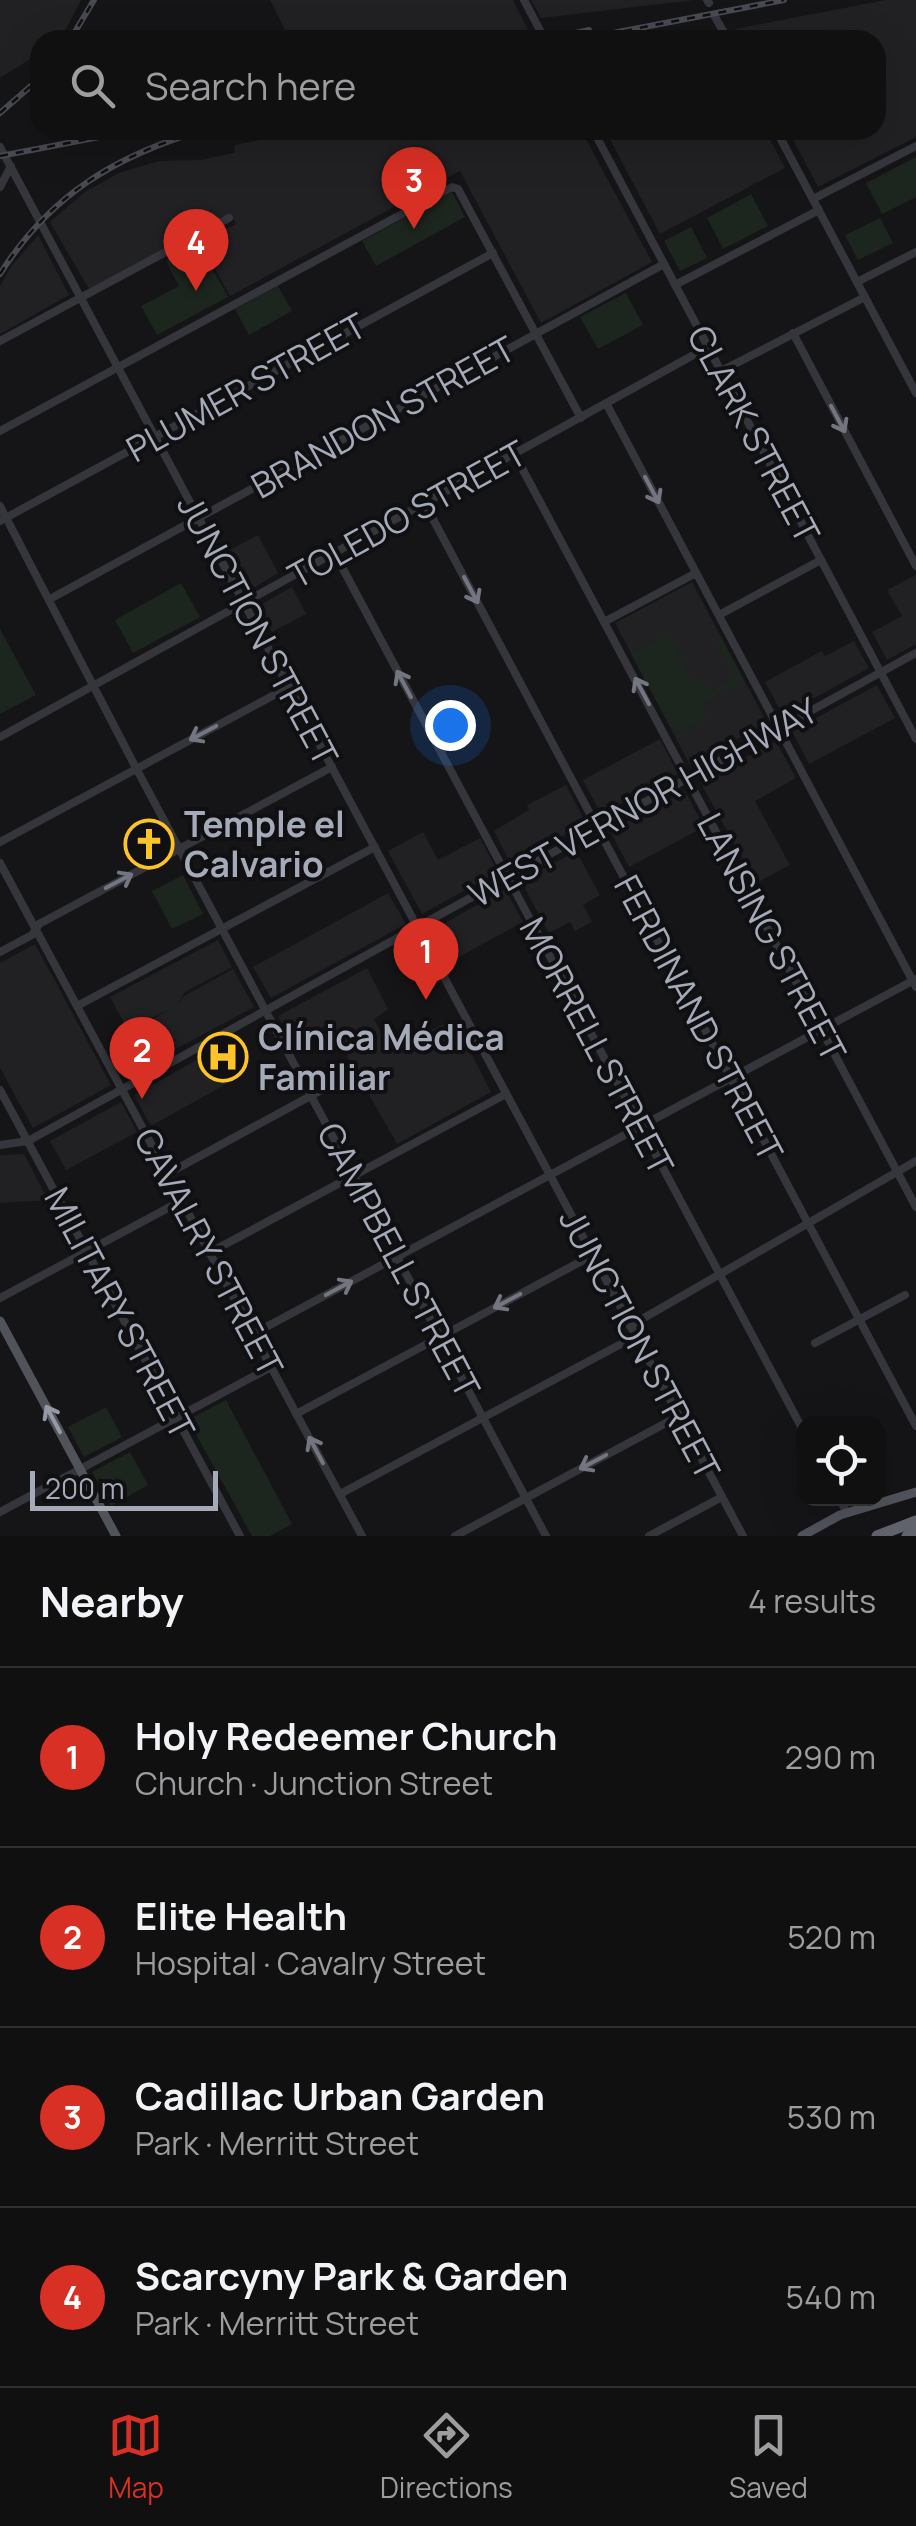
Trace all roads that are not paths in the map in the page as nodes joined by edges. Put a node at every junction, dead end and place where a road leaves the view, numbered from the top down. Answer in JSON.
{"nodes":[{"id":1,"x":524,"y":0,"type":"edge"},
{"id":2,"x":714,"y":15,"type":"dead end"},
{"id":3,"x":540,"y":30,"type":"edge"},
{"id":4,"x":722,"y":30,"type":"edge"},
{"id":5,"x":598,"y":140,"type":"edge"},
{"id":6,"x":781,"y":140,"type":"edge"},
{"id":7,"x":916,"y":146,"type":"edge"},
{"id":8,"x":0,"y":147,"type":"edge"},
{"id":9,"x":10,"y":166,"type":"junction"},
{"id":10,"x":0,"y":187,"type":"edge"},
{"id":11,"x":813,"y":200,"type":"junction"},
{"id":12,"x":819,"y":210,"type":"junction"},
{"id":13,"x":228,"y":218,"type":"dead end"},
{"id":14,"x":916,"y":252,"type":"edge"},
{"id":15,"x":493,"y":253,"type":"junction"},
{"id":16,"x":664,"y":264,"type":"junction"},
{"id":17,"x":857,"y":282,"type":"junction"},
{"id":18,"x":675,"y":285,"type":"junction"},
{"id":19,"x":865,"y":297,"type":"junction"},
{"id":20,"x":81,"y":298,"type":"junction"},
{"id":21,"x":792,"y":333,"type":"junction"},
{"id":22,"x":536,"y":334,"type":"junction"},
{"id":23,"x":3,"y":339,"type":"edge"},
{"id":24,"x":708,"y":347,"type":"junction"},
{"id":25,"x":118,"y":366,"type":"junction"},
{"id":26,"x":720,"y":371,"type":"junction"},
{"id":27,"x":916,"y":392,"type":"edge"},
{"id":28,"x":606,"y":404,"type":"junction"},
{"id":29,"x":581,"y":418,"type":"junction"},
{"id":30,"x":0,"y":431,"type":"edge"},
{"id":31,"x":155,"y":437,"type":"junction"},
{"id":32,"x":515,"y":455,"type":"junction"},
{"id":33,"x":425,"y":504,"type":"junction"},
{"id":34,"x":0,"y":506,"type":"edge"},
{"id":35,"x":198,"y":518,"type":"junction"},
{"id":36,"x":3,"y":520,"type":"edge"},
{"id":37,"x":334,"y":554,"type":"junction"},
{"id":38,"x":821,"y":560,"type":"junction"},
{"id":39,"x":916,"y":566,"type":"edge"},
{"id":40,"x":696,"y":573,"type":"junction"},
{"id":41,"x":50,"y":599,"type":"junction"},
{"id":42,"x":244,"y":603,"type":"junction"},
{"id":43,"x":718,"y":615,"type":"junction"},
{"id":44,"x":604,"y":622,"type":"junction"},
{"id":45,"x":916,"y":653,"type":"edge"},
{"id":46,"x":880,"y":672,"type":"junction"},
{"id":47,"x":94,"y":685,"type":"junction"},
{"id":48,"x":289,"y":686,"type":"junction"},
{"id":49,"x":778,"y":728,"type":"junction"},
{"id":50,"x":0,"y":737,"type":"edge"},
{"id":51,"x":916,"y":739,"type":"edge"},
{"id":52,"x":332,"y":767,"type":"junction"},
{"id":53,"x":136,"y":768,"type":"junction"},
{"id":54,"x":687,"y":778,"type":"junction"},
{"id":55,"x":597,"y":827,"type":"junction"},
{"id":56,"x":0,"y":842,"type":"edge"},
{"id":57,"x":374,"y":847,"type":"junction"},
{"id":58,"x":179,"y":848,"type":"junction"},
{"id":59,"x":0,"y":863,"type":"edge"},
{"id":60,"x":508,"y":877,"type":"junction"},
{"id":61,"x":418,"y":927,"type":"junction"},
{"id":62,"x":222,"y":929,"type":"junction"},
{"id":63,"x":36,"y":930,"type":"junction"},
{"id":64,"x":0,"y":952,"type":"edge"},
{"id":65,"x":915,"y":982,"type":"edge"},
{"id":66,"x":77,"y":1006,"type":"junction"},
{"id":67,"x":265,"y":1011,"type":"junction"},
{"id":68,"x":822,"y":1030,"type":"junction"},
{"id":69,"x":353,"y":1073,"type":"dead end"},
{"id":70,"x":731,"y":1078,"type":"junction"},
{"id":71,"x":0,"y":1090,"type":"edge"},
{"id":72,"x":122,"y":1090,"type":"junction"},
{"id":73,"x":506,"y":1094,"type":"junction"},
{"id":74,"x":310,"y":1096,"type":"junction"},
{"id":75,"x":641,"y":1127,"type":"junction"},
{"id":76,"x":28,"y":1141,"type":"junction"},
{"id":77,"x":0,"y":1145,"type":"edge"},
{"id":78,"x":916,"y":1160,"type":"edge"},
{"id":79,"x":897,"y":1172,"type":"junction"},
{"id":80,"x":167,"y":1174,"type":"junction"},
{"id":81,"x":550,"y":1175,"type":"junction"},
{"id":82,"x":354,"y":1176,"type":"junction"},
{"id":83,"x":181,"y":1200,"type":"junction"},
{"id":84,"x":916,"y":1207,"type":"edge"},
{"id":85,"x":808,"y":1223,"type":"junction"},
{"id":86,"x":87,"y":1251,"type":"junction"},
{"id":87,"x":210,"y":1253,"type":"junction"},
{"id":88,"x":397,"y":1256,"type":"junction"},
{"id":89,"x":592,"y":1256,"type":"junction"},
{"id":90,"x":720,"y":1274,"type":"junction"},
{"id":91,"x":905,"y":1295,"type":"dead end"},
{"id":92,"x":0,"y":1298,"type":"edge"},
{"id":93,"x":860,"y":1320,"type":"junction"},
{"id":94,"x":0,"y":1321,"type":"edge"},
{"id":95,"x":630,"y":1326,"type":"junction"},
{"id":96,"x":253,"y":1334,"type":"junction"},
{"id":97,"x":636,"y":1336,"type":"junction"},
{"id":98,"x":440,"y":1337,"type":"junction"},
{"id":99,"x":815,"y":1343,"type":"dead end"},
{"id":100,"x":271,"y":1366,"type":"junction"},
{"id":101,"x":296,"y":1414,"type":"junction"},
{"id":102,"x":679,"y":1416,"type":"junction"},
{"id":103,"x":796,"y":1417,"type":"edge"},
{"id":104,"x":176,"y":1418,"type":"junction"},
{"id":105,"x":483,"y":1418,"type":"junction"},
{"id":106,"x":916,"y":1426,"type":"edge"},
{"id":107,"x":80,"y":1469,"type":"junction"},
{"id":108,"x":916,"y":1492,"type":"edge"},
{"id":109,"x":340,"y":1494,"type":"junction"},
{"id":110,"x":722,"y":1497,"type":"junction"},
{"id":111,"x":526,"y":1498,"type":"junction"},
{"id":112,"x":843,"y":1506,"type":"edge"},
{"id":113,"x":0,"y":1512,"type":"edge"},
{"id":114,"x":847,"y":1513,"type":"junction"},
{"id":115,"x":916,"y":1521,"type":"edge"},
{"id":116,"x":916,"y":1531,"type":"edge"},
{"id":117,"x":116,"y":1536,"type":"edge"},
{"id":118,"x":240,"y":1536,"type":"edge"},
{"id":119,"x":362,"y":1536,"type":"edge"},
{"id":120,"x":456,"y":1536,"type":"edge"},
{"id":121,"x":546,"y":1536,"type":"edge"},
{"id":122,"x":649,"y":1536,"type":"edge"},
{"id":123,"x":742,"y":1536,"type":"edge"},
{"id":124,"x":802,"y":1536,"type":"edge"},
{"id":125,"x":877,"y":1536,"type":"edge"},
{"id":126,"x":907,"y":1536,"type":"edge"}],
"edges":[{"from":1,"to":3,"type":"street"},
{"from":2,"to":4,"type":"street"},
{"from":5,"to":16,"type":"street","name":"CLARK STREET"},
{"from":6,"to":11,"type":"street"},
{"from":7,"to":11,"type":"street"},
{"from":8,"to":9,"type":"street","name":"JUNCTION STREET"},
{"from":9,"to":10,"type":"street"},
{"from":9,"to":20,"type":"street","name":"JUNCTION STREET"},
{"from":11,"to":12,"type":"street"},
{"from":12,"to":17,"type":"street"},
{"from":12,"to":18,"type":"street"},
{"from":13,"to":20,"type":"street"},
{"from":14,"to":17,"type":"street"},
{"from":15,"to":22,"type":"street"},
{"from":15,"to":25,"type":"street"},
{"from":15,"to":31,"type":"street","name":"PLUMER STREET"},
{"from":16,"to":18,"type":"street","name":"CLARK STREET"},
{"from":16,"to":22,"type":"street","name":"BRANDON STREET"},
{"from":17,"to":19,"type":"street"},
{"from":18,"to":24,"type":"street","name":"CLARK STREET"},
{"from":19,"to":21,"type":"street"},
{"from":19,"to":27,"type":"street"},
{"from":20,"to":23,"type":"street"},
{"from":20,"to":25,"type":"street","name":"JUNCTION STREET"},
{"from":21,"to":26,"type":"street"},
{"from":21,"to":39,"type":"street","one_way":true},
{"from":22,"to":29,"type":"street"},
{"from":22,"to":35,"type":"street","name":"BRANDON STREET"},
{"from":24,"to":26,"type":"street","name":"CLARK STREET"},
{"from":24,"to":28,"type":"street","name":"TOLEDO STREET"},
{"from":25,"to":30,"type":"street"},
{"from":25,"to":31,"type":"street","name":"JUNCTION STREET"},
{"from":26,"to":38,"type":"street","name":"CLARK STREET"},
{"from":28,"to":29,"type":"street","name":"TOLEDO STREET"},
{"from":28,"to":40,"type":"street","one_way":true},
{"from":29,"to":32,"type":"street","name":"TOLEDO STREET"},
{"from":31,"to":35,"type":"street","name":"JUNCTION STREET"},
{"from":31,"to":36,"type":"street","name":"PLUMER STREET"},
{"from":32,"to":33,"type":"street","name":"TOLEDO STREET"},
{"from":32,"to":44,"type":"street","name":"LANSING STREET"},
{"from":33,"to":37,"type":"street","name":"TOLEDO STREET"},
{"from":33,"to":55,"type":"street","name":"FERDINAND STREET","one_way":true},
{"from":34,"to":36,"type":"street","name":"CAMPBELL STREET"},
{"from":35,"to":41,"type":"street","name":"BRANDON STREET"},
{"from":35,"to":42,"type":"street","name":"JUNCTION STREET"},
{"from":36,"to":41,"type":"street","name":"CAMPBELL STREET"},
{"from":37,"to":42,"type":"street","name":"TOLEDO STREET"},
{"from":60,"to":37,"type":"street","name":"MORRELL STREET","one_way":true},
{"from":38,"to":43,"type":"street"},
{"from":38,"to":46,"type":"street","name":"CLARK STREET"},
{"from":40,"to":43,"type":"street"},
{"from":40,"to":44,"type":"street"},
{"from":41,"to":47,"type":"street","name":"CAMPBELL STREET"},
{"from":42,"to":47,"type":"street","name":"TOLEDO STREET"},
{"from":42,"to":48,"type":"street","name":"JUNCTION STREET"},
{"from":43,"to":49,"type":"street"},
{"from":54,"to":44,"type":"street","name":"LANSING STREET","one_way":true},
{"from":45,"to":46,"type":"street","name":"WEST VERNOR HIGHWAY"},
{"from":46,"to":49,"type":"street","name":"WEST VERNOR HIGHWAY"},
{"from":46,"to":51,"type":"street","name":"CLARK STREET"},
{"from":47,"to":50,"type":"street","name":"TOLEDO STREET"},
{"from":47,"to":53,"type":"street","name":"CAMPBELL STREET"},
{"from":48,"to":52,"type":"street","name":"JUNCTION STREET"},
{"from":48,"to":53,"type":"street","one_way":true},
{"from":49,"to":54,"type":"street","name":"WEST VERNOR HIGHWAY"},
{"from":49,"to":65,"type":"street"},
{"from":52,"to":57,"type":"street","name":"JUNCTION STREET"},
{"from":52,"to":58,"type":"street"},
{"from":53,"to":56,"type":"street"},
{"from":53,"to":58,"type":"street","name":"CAMPBELL STREET"},
{"from":54,"to":55,"type":"street","name":"WEST VERNOR HIGHWAY"},
{"from":54,"to":68,"type":"street","name":"LANSING STREET"},
{"from":55,"to":60,"type":"street","name":"WEST VERNOR HIGHWAY"},
{"from":55,"to":70,"type":"street","name":"FERDINAND STREET"},
{"from":57,"to":61,"type":"street","name":"JUNCTION STREET"},
{"from":57,"to":62,"type":"street"},
{"from":58,"to":62,"type":"street","name":"CAMPBELL STREET"},
{"from":63,"to":58,"type":"street","one_way":true},
{"from":59,"to":63,"type":"street","name":"CAVALRY STREET"},
{"from":60,"to":61,"type":"street","name":"WEST VERNOR HIGHWAY"},
{"from":60,"to":75,"type":"street","name":"MORRELL STREET"},
{"from":61,"to":67,"type":"street","name":"WEST VERNOR HIGHWAY"},
{"from":61,"to":73,"type":"street","name":"JUNCTION STREET"},
{"from":62,"to":66,"type":"street"},
{"from":62,"to":67,"type":"street","name":"CAMPBELL STREET"},
{"from":63,"to":64,"type":"street"},
{"from":63,"to":66,"type":"street","name":"CAVALRY STREET"},
{"from":65,"to":68,"type":"street"},
{"from":66,"to":72,"type":"street","name":"CAVALRY STREET"},
{"from":67,"to":72,"type":"street","name":"WEST VERNOR HIGHWAY"},
{"from":67,"to":74,"type":"street","name":"CAMPBELL STREET"},
{"from":68,"to":70,"type":"street"},
{"from":68,"to":79,"type":"street","name":"LANSING STREET"},
{"from":69,"to":74,"type":"street"},
{"from":70,"to":75,"type":"street"},
{"from":70,"to":85,"type":"street","name":"FERDINAND STREET"},
{"from":71,"to":76,"type":"street","name":"MILITARY STREET"},
{"from":72,"to":76,"type":"street","name":"WEST VERNOR HIGHWAY"},
{"from":72,"to":80,"type":"street","name":"CAVALRY STREET"},
{"from":73,"to":81,"type":"street","name":"JUNCTION STREET"},
{"from":73,"to":82,"type":"street"},
{"from":74,"to":80,"type":"street"},
{"from":74,"to":82,"type":"street","name":"CAMPBELL STREET"},
{"from":75,"to":81,"type":"street"},
{"from":75,"to":90,"type":"street","name":"MORRELL STREET"},
{"from":76,"to":77,"type":"street","name":"WEST VERNOR HIGHWAY"},
{"from":76,"to":86,"type":"street","name":"MILITARY STREET"},
{"from":78,"to":79,"type":"street"},
{"from":79,"to":84,"type":"street","name":"LANSING STREET"},
{"from":79,"to":85,"type":"street"},
{"from":80,"to":83,"type":"street","name":"CAVALRY STREET"},
{"from":81,"to":88,"type":"street"},
{"from":81,"to":89,"type":"street","name":"JUNCTION STREET"},
{"from":82,"to":87,"type":"street"},
{"from":82,"to":88,"type":"street","name":"CAMPBELL STREET"},
{"from":83,"to":86,"type":"street"},
{"from":83,"to":87,"type":"street","name":"CAVALRY STREET"},
{"from":85,"to":90,"type":"street"},
{"from":85,"to":93,"type":"street","name":"FERDINAND STREET"},
{"from":86,"to":92,"type":"street"},
{"from":86,"to":104,"type":"street","name":"MILITARY STREET"},
{"from":87,"to":96,"type":"street","name":"CAVALRY STREET"},
{"from":96,"to":88,"type":"street","one_way":true},
{"from":88,"to":98,"type":"street","name":"CAMPBELL STREET"},
{"from":89,"to":95,"type":"street","name":"JUNCTION STREET"},
{"from":89,"to":98,"type":"street","one_way":true},
{"from":90,"to":95,"type":"street"},
{"from":90,"to":103,"type":"street","name":"MORRELL STREET"},
{"from":91,"to":93,"type":"street"},
{"from":93,"to":99,"type":"street"},
{"from":93,"to":106,"type":"street","name":"FERDINAND STREET"},
{"from":107,"to":94,"type":"main road","one_way":true},
{"from":95,"to":97,"type":"street","name":"JUNCTION STREET"},
{"from":96,"to":100,"type":"street","name":"CAVALRY STREET"},
{"from":97,"to":102,"type":"street","name":"JUNCTION STREET"},
{"from":97,"to":105,"type":"street"},
{"from":98,"to":101,"type":"street"},
{"from":98,"to":105,"type":"street","name":"CAMPBELL STREET"},
{"from":100,"to":101,"type":"street","name":"CAVALRY STREET"},
{"from":100,"to":104,"type":"street"},
{"from":109,"to":101,"type":"street","name":"CAVALRY STREET","one_way":true},
{"from":102,"to":110,"type":"street","name":"JUNCTION STREET"},
{"from":102,"to":111,"type":"street","one_way":true},
{"from":104,"to":107,"type":"street"},
{"from":104,"to":118,"type":"street","name":"MILITARY STREET"},
{"from":105,"to":109,"type":"street"},
{"from":105,"to":111,"type":"street","name":"CAMPBELL STREET"},
{"from":107,"to":113,"type":"street"},
{"from":107,"to":117,"type":"main road"},
{"from":108,"to":114,"type":"main road"},
{"from":109,"to":119,"type":"street","name":"CAVALRY STREET"},
{"from":110,"to":122,"type":"street"},
{"from":110,"to":123,"type":"street","name":"JUNCTION STREET"},
{"from":111,"to":120,"type":"street"},
{"from":111,"to":121,"type":"street","name":"CAMPBELL STREET"},
{"from":112,"to":114,"type":"street"},
{"from":114,"to":124,"type":"main road"},
{"from":115,"to":125,"type":"highway"},
{"from":116,"to":126,"type":"highway"}]}
